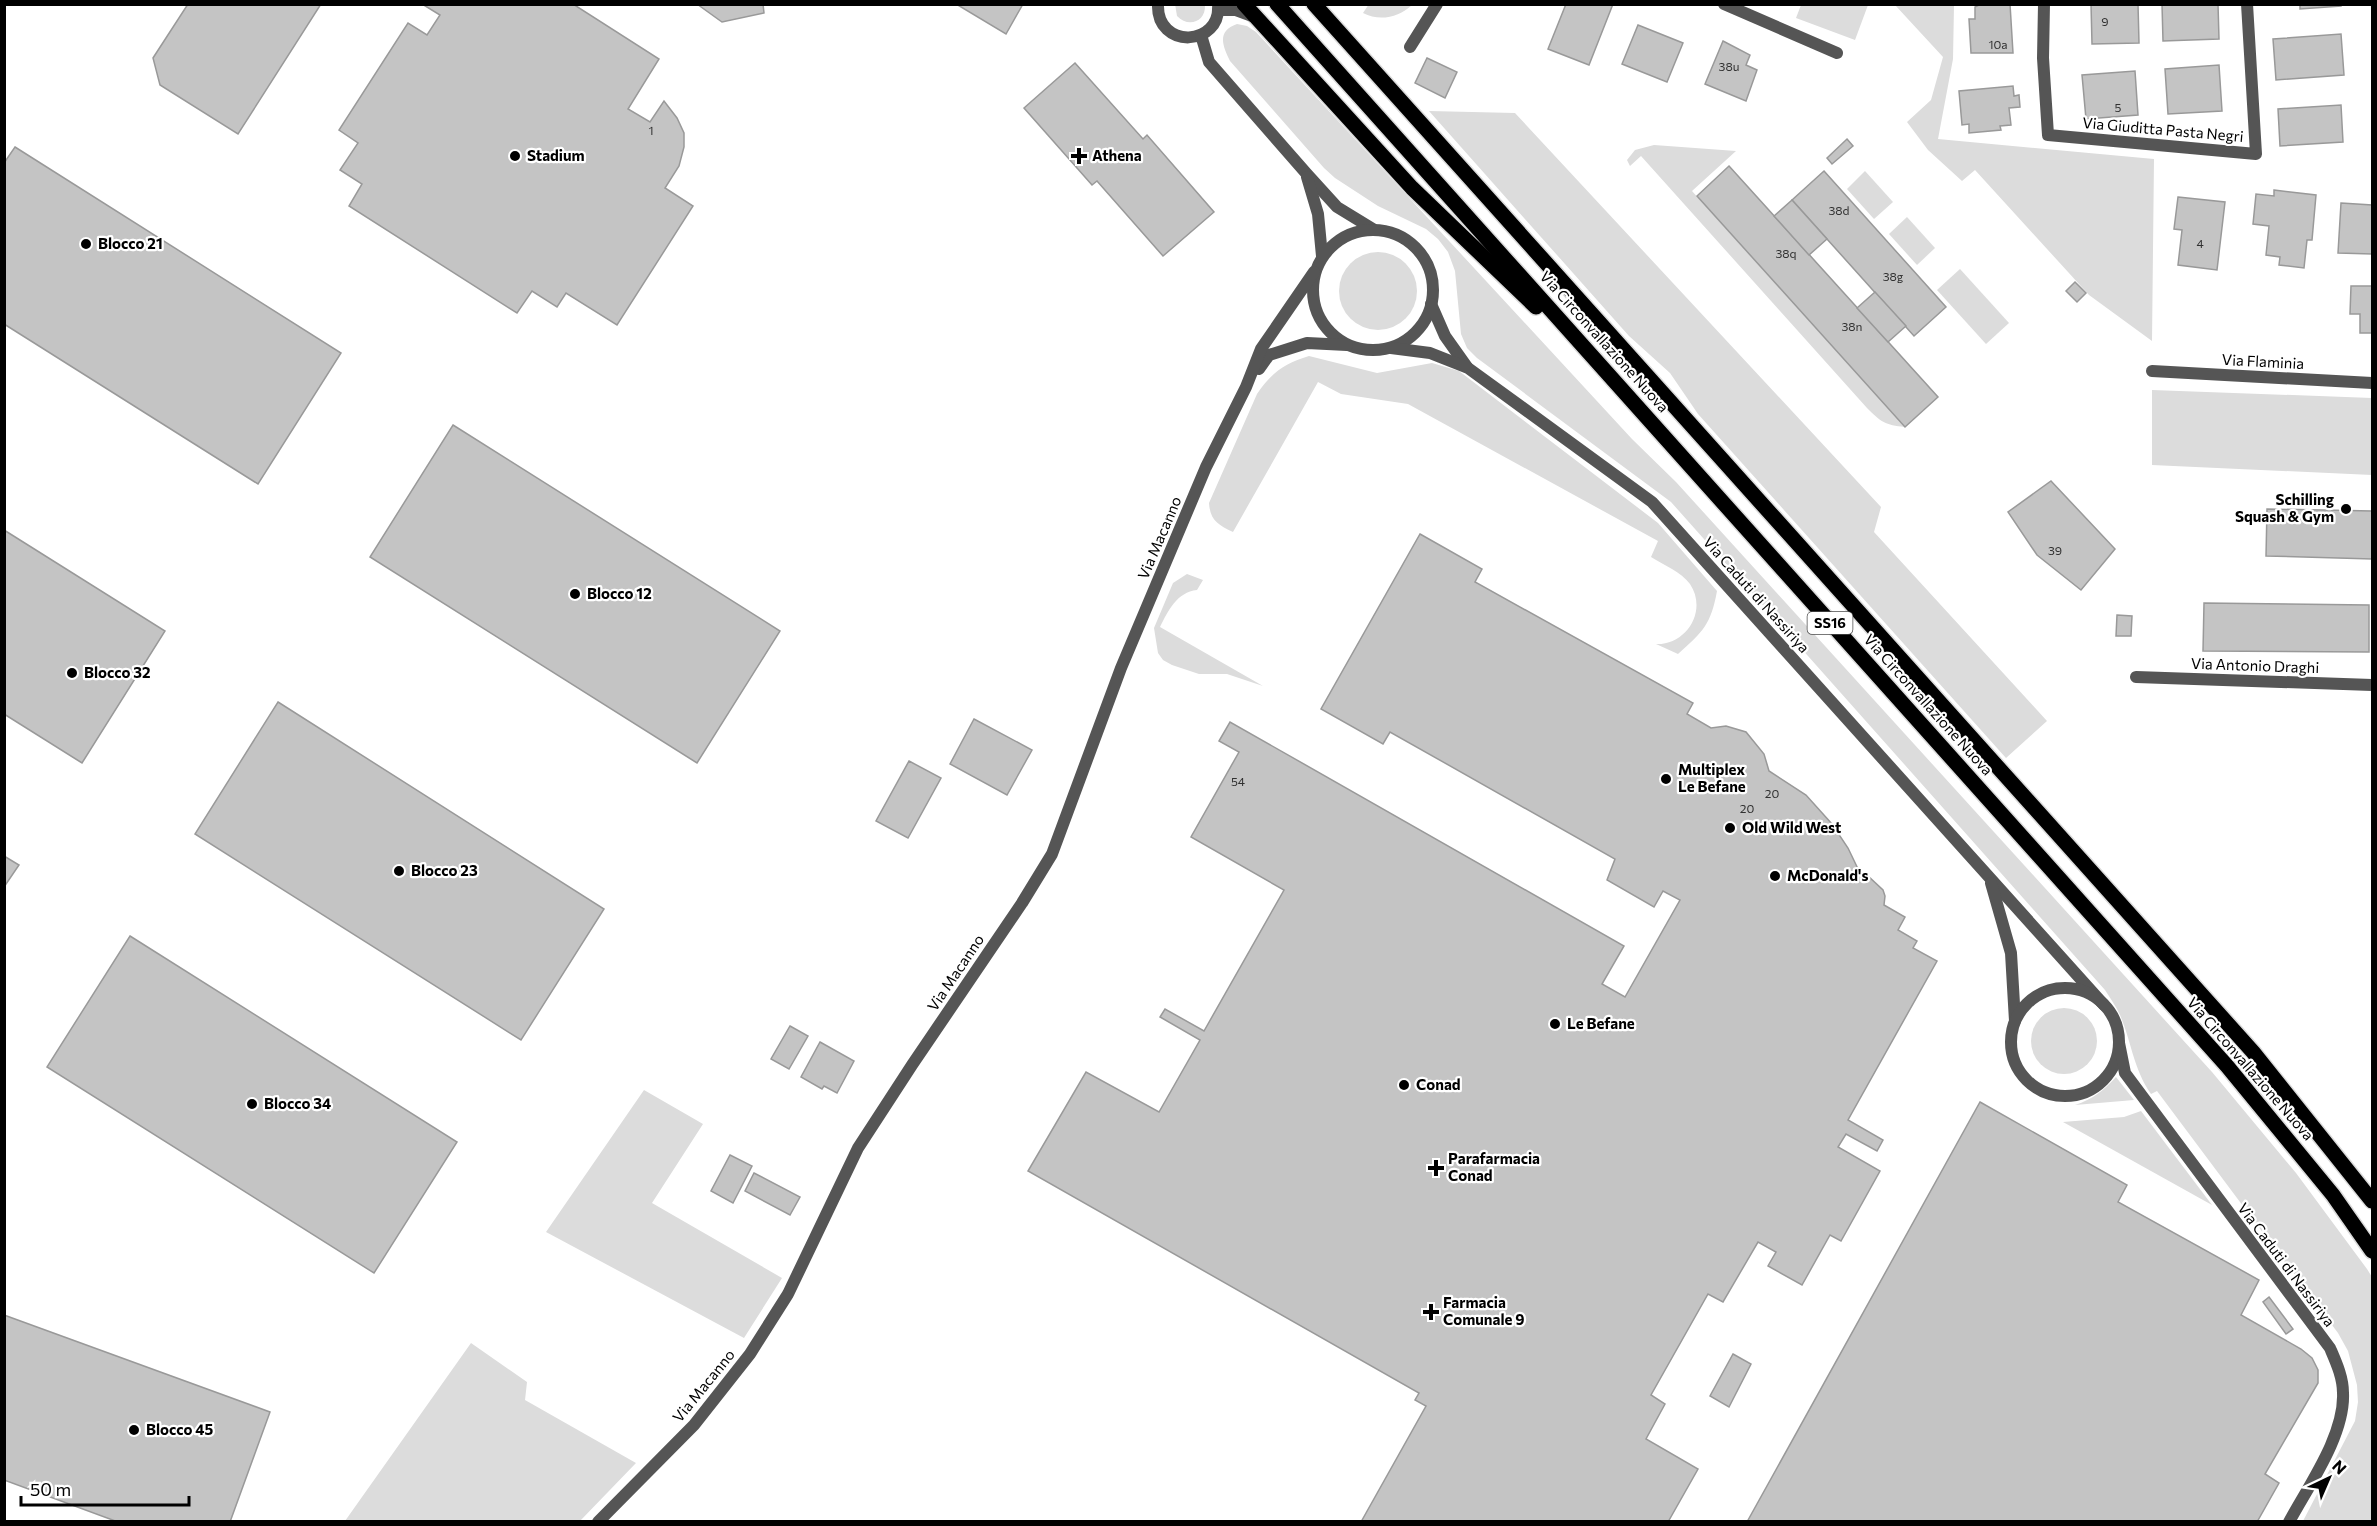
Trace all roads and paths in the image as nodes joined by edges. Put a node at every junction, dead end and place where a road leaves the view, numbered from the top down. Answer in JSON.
{"nodes":[{"id":1,"x":1158,"y":4,"type":"edge"},
{"id":2,"x":1244,"y":4,"type":"edge"},
{"id":3,"x":1277,"y":4,"type":"edge"},
{"id":4,"x":1314,"y":4,"type":"edge"},
{"id":5,"x":1437,"y":4,"type":"edge"},
{"id":6,"x":1724,"y":4,"type":"edge"},
{"id":7,"x":2044,"y":4,"type":"edge"},
{"id":8,"x":2247,"y":4,"type":"edge"},
{"id":9,"x":1218,"y":7,"type":"edge"},
{"id":10,"x":1256,"y":18,"type":"junction"},
{"id":11,"x":1201,"y":35,"type":"junction"},
{"id":12,"x":1410,"y":47,"type":"dead end"},
{"id":13,"x":1837,"y":53,"type":"dead end"},
{"id":14,"x":1306,"y":173,"type":"junction"},
{"id":15,"x":1373,"y":230,"type":"junction"},
{"id":16,"x":1322,"y":256,"type":"junction"},
{"id":17,"x":1314,"y":272,"type":"junction"},
{"id":18,"x":1431,"y":304,"type":"junction"},
{"id":19,"x":1347,"y":345,"type":"junction"},
{"id":20,"x":1391,"y":348,"type":"junction"},
{"id":21,"x":1468,"y":368,"type":"junction"},
{"id":22,"x":2152,"y":371,"type":"dead end"},
{"id":23,"x":2373,"y":383,"type":"edge"},
{"id":24,"x":1246,"y":387,"type":"junction"},
{"id":25,"x":1623,"y":391,"type":"junction"},
{"id":26,"x":2136,"y":677,"type":"dead end"},
{"id":27,"x":2373,"y":685,"type":"edge"},
{"id":28,"x":1989,"y":879,"type":"junction"},
{"id":29,"x":2104,"y":1005,"type":"junction"},
{"id":30,"x":2015,"y":1021,"type":"junction"},
{"id":31,"x":2119,"y":1043,"type":"junction"},
{"id":32,"x":2373,"y":1201,"type":"edge"},
{"id":33,"x":2373,"y":1251,"type":"edge"},
{"id":34,"x":598,"y":1521,"type":"edge"},
{"id":35,"x":2289,"y":1521,"type":"edge"}],
"edges":[{"from":1,"to":11,"type":"street"},
{"from":2,"to":10,"type":"main road"},
{"from":3,"to":25,"type":"main road","name":"Via Circonvallazione Nuova","number":"SS16"},
{"from":4,"to":32,"type":"main road","name":"Via Circonvallazione Nuova","number":"SS16"},
{"from":5,"to":12,"type":"street"},
{"from":6,"to":13,"type":"street"},
{"from":7,"to":8,"type":"street","name":"Via Giuditta Pasta Negri"},
{"from":9,"to":10,"type":"street"},
{"from":9,"to":11,"type":"street"},
{"from":10,"to":25,"type":"main road"},
{"from":11,"to":14,"type":"street"},
{"from":14,"to":15,"type":"street"},
{"from":14,"to":16,"type":"street"},
{"from":15,"to":16,"type":"street","name":"Via Macanno"},
{"from":15,"to":18,"type":"street"},
{"from":16,"to":17,"type":"street","name":"Via Macanno"},
{"from":17,"to":19,"type":"street","name":"Via Macanno"},
{"from":17,"to":24,"type":"street","name":"Via Macanno"},
{"from":18,"to":20,"type":"street"},
{"from":18,"to":21,"type":"street","name":"Via Caduti di Nassiriya"},
{"from":19,"to":20,"type":"street","name":"Via Macanno"},
{"from":19,"to":24,"type":"street","name":"Via Macanno"},
{"from":20,"to":21,"type":"street","name":"Via Caduti di Nassiriya"},
{"from":21,"to":28,"type":"street","name":"Via Caduti di Nassiriya"},
{"from":22,"to":23,"type":"street","name":"Via Flaminia"},
{"from":24,"to":34,"type":"street","name":"Via Macanno"},
{"from":25,"to":33,"type":"main road","name":"Via Circonvallazione Nuova","number":"SS16"},
{"from":26,"to":27,"type":"street","name":"Via Antonio Draghi"},
{"from":28,"to":29,"type":"street","name":"Via Caduti di Nassiriya"},
{"from":28,"to":30,"type":"street","name":"Via Caduti di Nassiriya"},
{"from":29,"to":30,"type":"street"},
{"from":29,"to":31,"type":"street","name":"Via Caduti di Nassiriya"},
{"from":30,"to":31,"type":"street","name":"Via Caduti di Nassiriya"},
{"from":31,"to":35,"type":"street","name":"Via Caduti di Nassiriya"}]}
